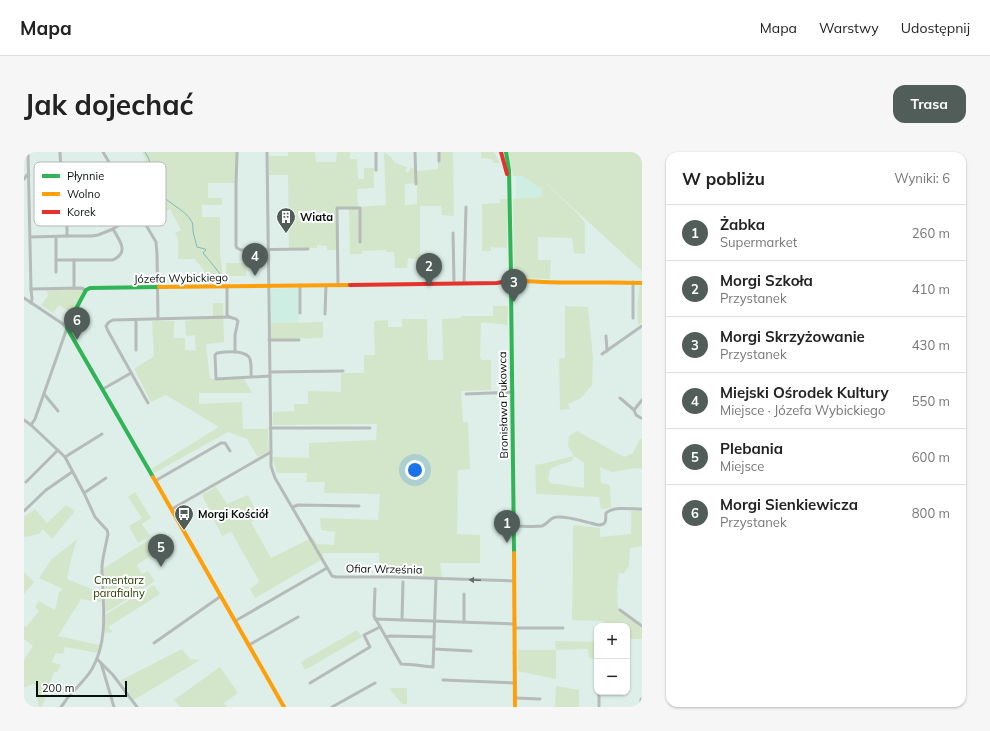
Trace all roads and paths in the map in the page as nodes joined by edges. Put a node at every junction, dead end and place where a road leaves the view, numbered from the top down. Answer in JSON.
{"nodes":[{"id":1,"x":24,"y":152,"type":"edge"},
{"id":2,"x":60,"y":152,"type":"edge"},
{"id":3,"x":105,"y":152,"type":"edge"},
{"id":4,"x":237,"y":152,"type":"edge"},
{"id":5,"x":267,"y":152,"type":"edge"},
{"id":6,"x":376,"y":152,"type":"edge"},
{"id":7,"x":415,"y":152,"type":"edge"},
{"id":8,"x":439,"y":152,"type":"edge"},
{"id":9,"x":501,"y":152,"type":"edge"},
{"id":10,"x":506,"y":152,"type":"edge"},
{"id":11,"x":28,"y":153,"type":"edge"},
{"id":12,"x":439,"y":161,"type":"dead end"},
{"id":13,"x":60,"y":162,"type":"edge"},
{"id":14,"x":111,"y":162,"type":"edge"},
{"id":15,"x":376,"y":170,"type":"dead end"},
{"id":16,"x":27,"y":174,"type":"edge"},
{"id":17,"x":24,"y":179,"type":"edge"},
{"id":18,"x":509,"y":181,"type":"junction"},
{"id":19,"x":416,"y":184,"type":"dead end"},
{"id":20,"x":466,"y":207,"type":"dead end"},
{"id":21,"x":67,"y":226,"type":"edge"},
{"id":22,"x":118,"y":226,"type":"edge"},
{"id":23,"x":147,"y":226,"type":"edge"},
{"id":24,"x":113,"y":229,"type":"junction"},
{"id":25,"x":453,"y":232,"type":"dead end"},
{"id":26,"x":56,"y":236,"type":"junction"},
{"id":27,"x":67,"y":236,"type":"junction"},
{"id":28,"x":30,"y":237,"type":"junction"},
{"id":29,"x":360,"y":242,"type":"dead end"},
{"id":30,"x":268,"y":250,"type":"junction"},
{"id":31,"x":308,"y":250,"type":"dead end"},
{"id":32,"x":56,"y":260,"type":"junction"},
{"id":33,"x":74,"y":260,"type":"junction"},
{"id":34,"x":56,"y":272,"type":"dead end"},
{"id":35,"x":511,"y":275,"type":"junction"},
{"id":36,"x":516,"y":280,"type":"junction"},
{"id":37,"x":507,"y":281,"type":"junction"},
{"id":38,"x":633,"y":282,"type":"junction"},
{"id":39,"x":454,"y":283,"type":"junction"},
{"id":40,"x":464,"y":283,"type":"junction"},
{"id":41,"x":642,"y":283,"type":"edge"},
{"id":42,"x":300,"y":285,"type":"junction"},
{"id":43,"x":326,"y":285,"type":"junction"},
{"id":44,"x":338,"y":285,"type":"junction"},
{"id":45,"x":511,"y":285,"type":"junction"},
{"id":46,"x":227,"y":286,"type":"junction"},
{"id":47,"x":268,"y":286,"type":"junction"},
{"id":48,"x":158,"y":287,"type":"junction"},
{"id":49,"x":74,"y":288,"type":"junction"},
{"id":50,"x":31,"y":289,"type":"junction"},
{"id":51,"x":86,"y":290,"type":"junction"},
{"id":52,"x":24,"y":298,"type":"edge"},
{"id":53,"x":31,"y":303,"type":"junction"},
{"id":54,"x":300,"y":313,"type":"dead end"},
{"id":55,"x":326,"y":314,"type":"dead end"},
{"id":56,"x":229,"y":318,"type":"junction"},
{"id":57,"x":633,"y":318,"type":"dead end"},
{"id":58,"x":158,"y":319,"type":"junction"},
{"id":59,"x":136,"y":320,"type":"junction"},
{"id":60,"x":642,"y":326,"type":"edge"},
{"id":61,"x":67,"y":328,"type":"junction"},
{"id":62,"x":606,"y":336,"type":"dead end"},
{"id":63,"x":269,"y":340,"type":"junction"},
{"id":64,"x":299,"y":340,"type":"dead end"},
{"id":65,"x":136,"y":350,"type":"dead end"},
{"id":66,"x":607,"y":351,"type":"junction"},
{"id":67,"x":234,"y":352,"type":"junction"},
{"id":68,"x":602,"y":354,"type":"dead end"},
{"id":69,"x":343,"y":372,"type":"dead end"},
{"id":70,"x":131,"y":373,"type":"junction"},
{"id":71,"x":270,"y":374,"type":"junction"},
{"id":72,"x":251,"y":377,"type":"junction"},
{"id":73,"x":103,"y":390,"type":"junction"},
{"id":74,"x":512,"y":392,"type":"junction"},
{"id":75,"x":44,"y":394,"type":"junction"},
{"id":76,"x":466,"y":394,"type":"dead end"},
{"id":77,"x":620,"y":398,"type":"dead end"},
{"id":78,"x":642,"y":400,"type":"edge"},
{"id":79,"x":148,"y":403,"type":"dead end"},
{"id":80,"x":634,"y":410,"type":"junction"},
{"id":81,"x":58,"y":411,"type":"dead end"},
{"id":82,"x":641,"y":418,"type":"dead end"},
{"id":83,"x":24,"y":420,"type":"edge"},
{"id":84,"x":31,"y":425,"type":"junction"},
{"id":85,"x":270,"y":428,"type":"junction"},
{"id":86,"x":370,"y":428,"type":"dead end"},
{"id":87,"x":102,"y":434,"type":"dead end"},
{"id":88,"x":58,"y":450,"type":"junction"},
{"id":89,"x":230,"y":451,"type":"dead end"},
{"id":90,"x":270,"y":452,"type":"junction"},
{"id":91,"x":65,"y":457,"type":"junction"},
{"id":92,"x":72,"y":472,"type":"junction"},
{"id":93,"x":106,"y":478,"type":"dead end"},
{"id":94,"x":155,"y":481,"type":"junction"},
{"id":95,"x":26,"y":482,"type":"dead end"},
{"id":96,"x":84,"y":493,"type":"junction"},
{"id":97,"x":359,"y":506,"type":"dead end"},
{"id":98,"x":293,"y":507,"type":"junction"},
{"id":99,"x":172,"y":509,"type":"junction"},
{"id":100,"x":641,"y":509,"type":"dead end"},
{"id":101,"x":24,"y":511,"type":"edge"},
{"id":102,"x":514,"y":526,"type":"junction"},
{"id":103,"x":328,"y":568,"type":"junction"},
{"id":104,"x":436,"y":578,"type":"junction"},
{"id":105,"x":514,"y":581,"type":"junction"},
{"id":106,"x":403,"y":582,"type":"dead end"},
{"id":107,"x":375,"y":589,"type":"dead end"},
{"id":108,"x":464,"y":594,"type":"dead end"},
{"id":109,"x":221,"y":596,"type":"junction"},
{"id":110,"x":620,"y":610,"type":"dead end"},
{"id":111,"x":298,"y":617,"type":"dead end"},
{"id":112,"x":375,"y":619,"type":"junction"},
{"id":113,"x":402,"y":620,"type":"junction"},
{"id":114,"x":235,"y":621,"type":"junction"},
{"id":115,"x":435,"y":621,"type":"junction"},
{"id":116,"x":464,"y":622,"type":"junction"},
{"id":117,"x":515,"y":626,"type":"junction"},
{"id":118,"x":642,"y":626,"type":"edge"},
{"id":119,"x":380,"y":627,"type":"junction"},
{"id":120,"x":563,"y":628,"type":"dead end"},
{"id":121,"x":386,"y":637,"type":"junction"},
{"id":122,"x":434,"y":637,"type":"junction"},
{"id":123,"x":154,"y":643,"type":"dead end"},
{"id":124,"x":249,"y":645,"type":"junction"},
{"id":125,"x":434,"y":649,"type":"junction"},
{"id":126,"x":471,"y":651,"type":"dead end"},
{"id":127,"x":97,"y":659,"type":"junction"},
{"id":128,"x":101,"y":663,"type":"junction"},
{"id":129,"x":443,"y":680,"type":"dead end"},
{"id":130,"x":310,"y":683,"type":"dead end"},
{"id":131,"x":375,"y":683,"type":"dead end"},
{"id":132,"x":515,"y":683,"type":"junction"},
{"id":133,"x":599,"y":695,"type":"edge"},
{"id":134,"x":515,"y":698,"type":"junction"},
{"id":135,"x":540,"y":699,"type":"dead end"},
{"id":136,"x":641,"y":699,"type":"dead end"},
{"id":137,"x":61,"y":707,"type":"edge"},
{"id":138,"x":114,"y":707,"type":"edge"},
{"id":139,"x":137,"y":707,"type":"edge"},
{"id":140,"x":284,"y":707,"type":"edge"},
{"id":141,"x":332,"y":707,"type":"edge"},
{"id":142,"x":515,"y":707,"type":"edge"},
{"id":143,"x":599,"y":707,"type":"edge"},
{"id":144,"x":641,"y":707,"type":"edge"}],
"edges":[{"from":1,"to":11,"type":"street"},
{"from":2,"to":13,"type":"street"},
{"from":3,"to":14,"type":"street"},
{"from":4,"to":30,"type":"street"},
{"from":5,"to":30,"type":"street","name":"Ofiar Września"},
{"from":6,"to":15,"type":"street"},
{"from":7,"to":19,"type":"street"},
{"from":8,"to":12,"type":"street"},
{"from":9,"to":18,"type":"street"},
{"from":10,"to":18,"type":"street"},
{"from":11,"to":16,"type":"street"},
{"from":16,"to":17,"type":"street"},
{"from":16,"to":28,"type":"street"},
{"from":18,"to":35,"type":"street"},
{"from":20,"to":40,"type":"street"},
{"from":21,"to":27,"type":"street"},
{"from":22,"to":24,"type":"street"},
{"from":23,"to":48,"type":"street"},
{"from":24,"to":27,"type":"street"},
{"from":24,"to":33,"type":"street"},
{"from":25,"to":39,"type":"street"},
{"from":26,"to":27,"type":"street"},
{"from":26,"to":28,"type":"street"},
{"from":26,"to":32,"type":"street"},
{"from":28,"to":50,"type":"street"},
{"from":29,"to":44,"type":"street"},
{"from":30,"to":31,"type":"street"},
{"from":30,"to":47,"type":"street","name":"Ofiar Września"},
{"from":32,"to":33,"type":"street"},
{"from":32,"to":34,"type":"street"},
{"from":33,"to":49,"type":"street"},
{"from":35,"to":36,"type":"street"},
{"from":35,"to":37,"type":"street"},
{"from":36,"to":38,"type":"street"},
{"from":36,"to":45,"type":"street"},
{"from":37,"to":40,"type":"street","name":"Józefa Wybickiego"},
{"from":37,"to":45,"type":"street"},
{"from":38,"to":41,"type":"street"},
{"from":38,"to":57,"type":"street"},
{"from":39,"to":40,"type":"street","name":"Józefa Wybickiego"},
{"from":39,"to":44,"type":"street","name":"Józefa Wybickiego"},
{"from":42,"to":43,"type":"street","name":"Józefa Wybickiego"},
{"from":42,"to":47,"type":"street","name":"Józefa Wybickiego"},
{"from":42,"to":54,"type":"street"},
{"from":43,"to":44,"type":"street","name":"Józefa Wybickiego"},
{"from":43,"to":55,"type":"street"},
{"from":45,"to":74,"type":"street","name":"Bronisława Pukowca"},
{"from":46,"to":47,"type":"street","name":"Józefa Wybickiego"},
{"from":46,"to":48,"type":"street","name":"Józefa Wybickiego"},
{"from":46,"to":56,"type":"street"},
{"from":47,"to":63,"type":"street","name":"Ofiar Września"},
{"from":48,"to":51,"type":"street","name":"Józefa Wybickiego"},
{"from":48,"to":58,"type":"street"},
{"from":49,"to":50,"type":"street","name":"Józefa Wybickiego"},
{"from":49,"to":51,"type":"street","name":"Józefa Wybickiego"},
{"from":50,"to":53,"type":"street"},
{"from":51,"to":61,"type":"street"},
{"from":52,"to":53,"type":"street"},
{"from":53,"to":61,"type":"street"},
{"from":56,"to":58,"type":"street"},
{"from":56,"to":67,"type":"street"},
{"from":58,"to":59,"type":"street"},
{"from":59,"to":65,"type":"street"},
{"from":59,"to":70,"type":"street"},
{"from":60,"to":66,"type":"street"},
{"from":61,"to":73,"type":"street"},
{"from":61,"to":75,"type":"street"},
{"from":62,"to":66,"type":"street"},
{"from":63,"to":64,"type":"street"},
{"from":63,"to":71,"type":"street","name":"Ofiar Września"},
{"from":66,"to":68,"type":"street"},
{"from":67,"to":72,"type":"street"},
{"from":67,"to":72,"type":"street"},
{"from":69,"to":71,"type":"street"},
{"from":70,"to":73,"type":"street"},
{"from":70,"to":79,"type":"street"},
{"from":71,"to":72,"type":"street"},
{"from":71,"to":85,"type":"street","name":"Ofiar Września"},
{"from":73,"to":94,"type":"street"},
{"from":74,"to":76,"type":"street"},
{"from":74,"to":102,"type":"street","name":"Bronisława Pukowca"},
{"from":75,"to":81,"type":"street"},
{"from":75,"to":84,"type":"street"},
{"from":77,"to":80,"type":"street"},
{"from":78,"to":80,"type":"street"},
{"from":80,"to":82,"type":"street"},
{"from":83,"to":84,"type":"street"},
{"from":84,"to":88,"type":"street"},
{"from":85,"to":86,"type":"street"},
{"from":85,"to":90,"type":"street","name":"Ofiar Września"},
{"from":87,"to":91,"type":"street"},
{"from":88,"to":91,"type":"street"},
{"from":88,"to":95,"type":"street"},
{"from":89,"to":94,"type":"street"},
{"from":90,"to":98,"type":"street","name":"Ofiar Września"},
{"from":90,"to":99,"type":"street"},
{"from":91,"to":92,"type":"street"},
{"from":92,"to":96,"type":"street"},
{"from":92,"to":101,"type":"street"},
{"from":93,"to":96,"type":"street"},
{"from":94,"to":99,"type":"street"},
{"from":96,"to":127,"type":"street"},
{"from":97,"to":98,"type":"street"},
{"from":98,"to":103,"type":"street","name":"Ofiar Września"},
{"from":99,"to":109,"type":"street"},
{"from":100,"to":102,"type":"street"},
{"from":102,"to":105,"type":"street","name":"Bronisława Pukowca"},
{"from":103,"to":104,"type":"street","name":"Ofiar Września"},
{"from":103,"to":114,"type":"street"},
{"from":105,"to":104,"type":"street","name":"Ofiar Września","one_way":true},
{"from":104,"to":115,"type":"street"},
{"from":105,"to":117,"type":"street","name":"Bronisława Pukowca"},
{"from":106,"to":113,"type":"street"},
{"from":107,"to":112,"type":"street"},
{"from":108,"to":116,"type":"street"},
{"from":109,"to":114,"type":"street"},
{"from":109,"to":123,"type":"street"},
{"from":110,"to":118,"type":"street"},
{"from":111,"to":124,"type":"street"},
{"from":112,"to":113,"type":"street"},
{"from":112,"to":119,"type":"street"},
{"from":113,"to":115,"type":"street"},
{"from":114,"to":124,"type":"street"},
{"from":115,"to":116,"type":"street"},
{"from":115,"to":122,"type":"street"},
{"from":116,"to":117,"type":"street"},
{"from":117,"to":120,"type":"street"},
{"from":117,"to":132,"type":"street","name":"Bronisława Pukowca"},
{"from":119,"to":121,"type":"street"},
{"from":119,"to":130,"type":"street"},
{"from":121,"to":122,"type":"street"},
{"from":121,"to":125,"type":"street"},
{"from":122,"to":125,"type":"street"},
{"from":124,"to":140,"type":"street"},
{"from":125,"to":126,"type":"street"},
{"from":127,"to":128,"type":"street"},
{"from":127,"to":137,"type":"street"},
{"from":128,"to":138,"type":"street"},
{"from":128,"to":139,"type":"street"},
{"from":129,"to":132,"type":"street"},
{"from":131,"to":141,"type":"street"},
{"from":132,"to":134,"type":"street","name":"Bronisława Pukowca"},
{"from":133,"to":143,"type":"street"},
{"from":134,"to":135,"type":"street"},
{"from":134,"to":142,"type":"street","name":"Bronisława Pukowca"},
{"from":136,"to":144,"type":"street"}]}
